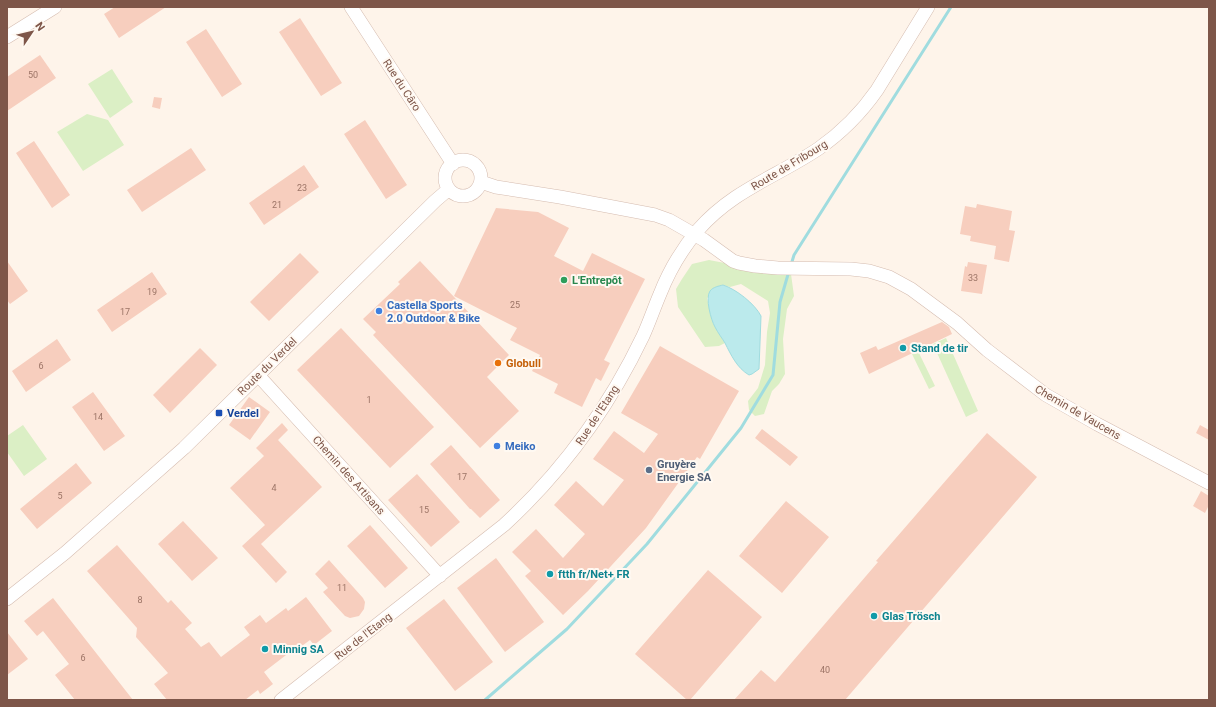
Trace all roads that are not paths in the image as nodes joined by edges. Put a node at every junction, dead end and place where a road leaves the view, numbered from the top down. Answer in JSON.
{"nodes":[{"id":1,"x":55,"y":7,"type":"edge"},
{"id":2,"x":351,"y":7,"type":"edge"},
{"id":3,"x":928,"y":7,"type":"edge"},
{"id":4,"x":7,"y":37,"type":"edge"},
{"id":5,"x":453,"y":164,"type":"junction"},
{"id":6,"x":481,"y":182,"type":"junction"},
{"id":7,"x":449,"y":189,"type":"junction"},
{"id":8,"x":694,"y":235,"type":"junction"},
{"id":9,"x":258,"y":375,"type":"junction"},
{"id":10,"x":1209,"y":483,"type":"edge"},
{"id":11,"x":440,"y":576,"type":"junction"},
{"id":12,"x":7,"y":599,"type":"edge"},
{"id":13,"x":281,"y":700,"type":"edge"}],
"edges":[{"from":1,"to":4,"type":"street"},
{"from":2,"to":5,"type":"street","name":"Rue du Câro"},
{"from":3,"to":8,"type":"street","name":"Route de Fribourg"},
{"from":5,"to":6,"type":"street"},
{"from":5,"to":7,"type":"street"},
{"from":6,"to":7,"type":"street"},
{"from":6,"to":8,"type":"street"},
{"from":7,"to":9,"type":"street","name":"Route du Verdel"},
{"from":8,"to":10,"type":"street","name":"Chemin de Vaucens"},
{"from":8,"to":11,"type":"street","name":"Rue de l'Etang"},
{"from":9,"to":11,"type":"street","name":"Chemin des Artisans"},
{"from":9,"to":12,"type":"street","name":"Route du Verdel"},
{"from":11,"to":13,"type":"street","name":"Rue de l'Etang"}]}
